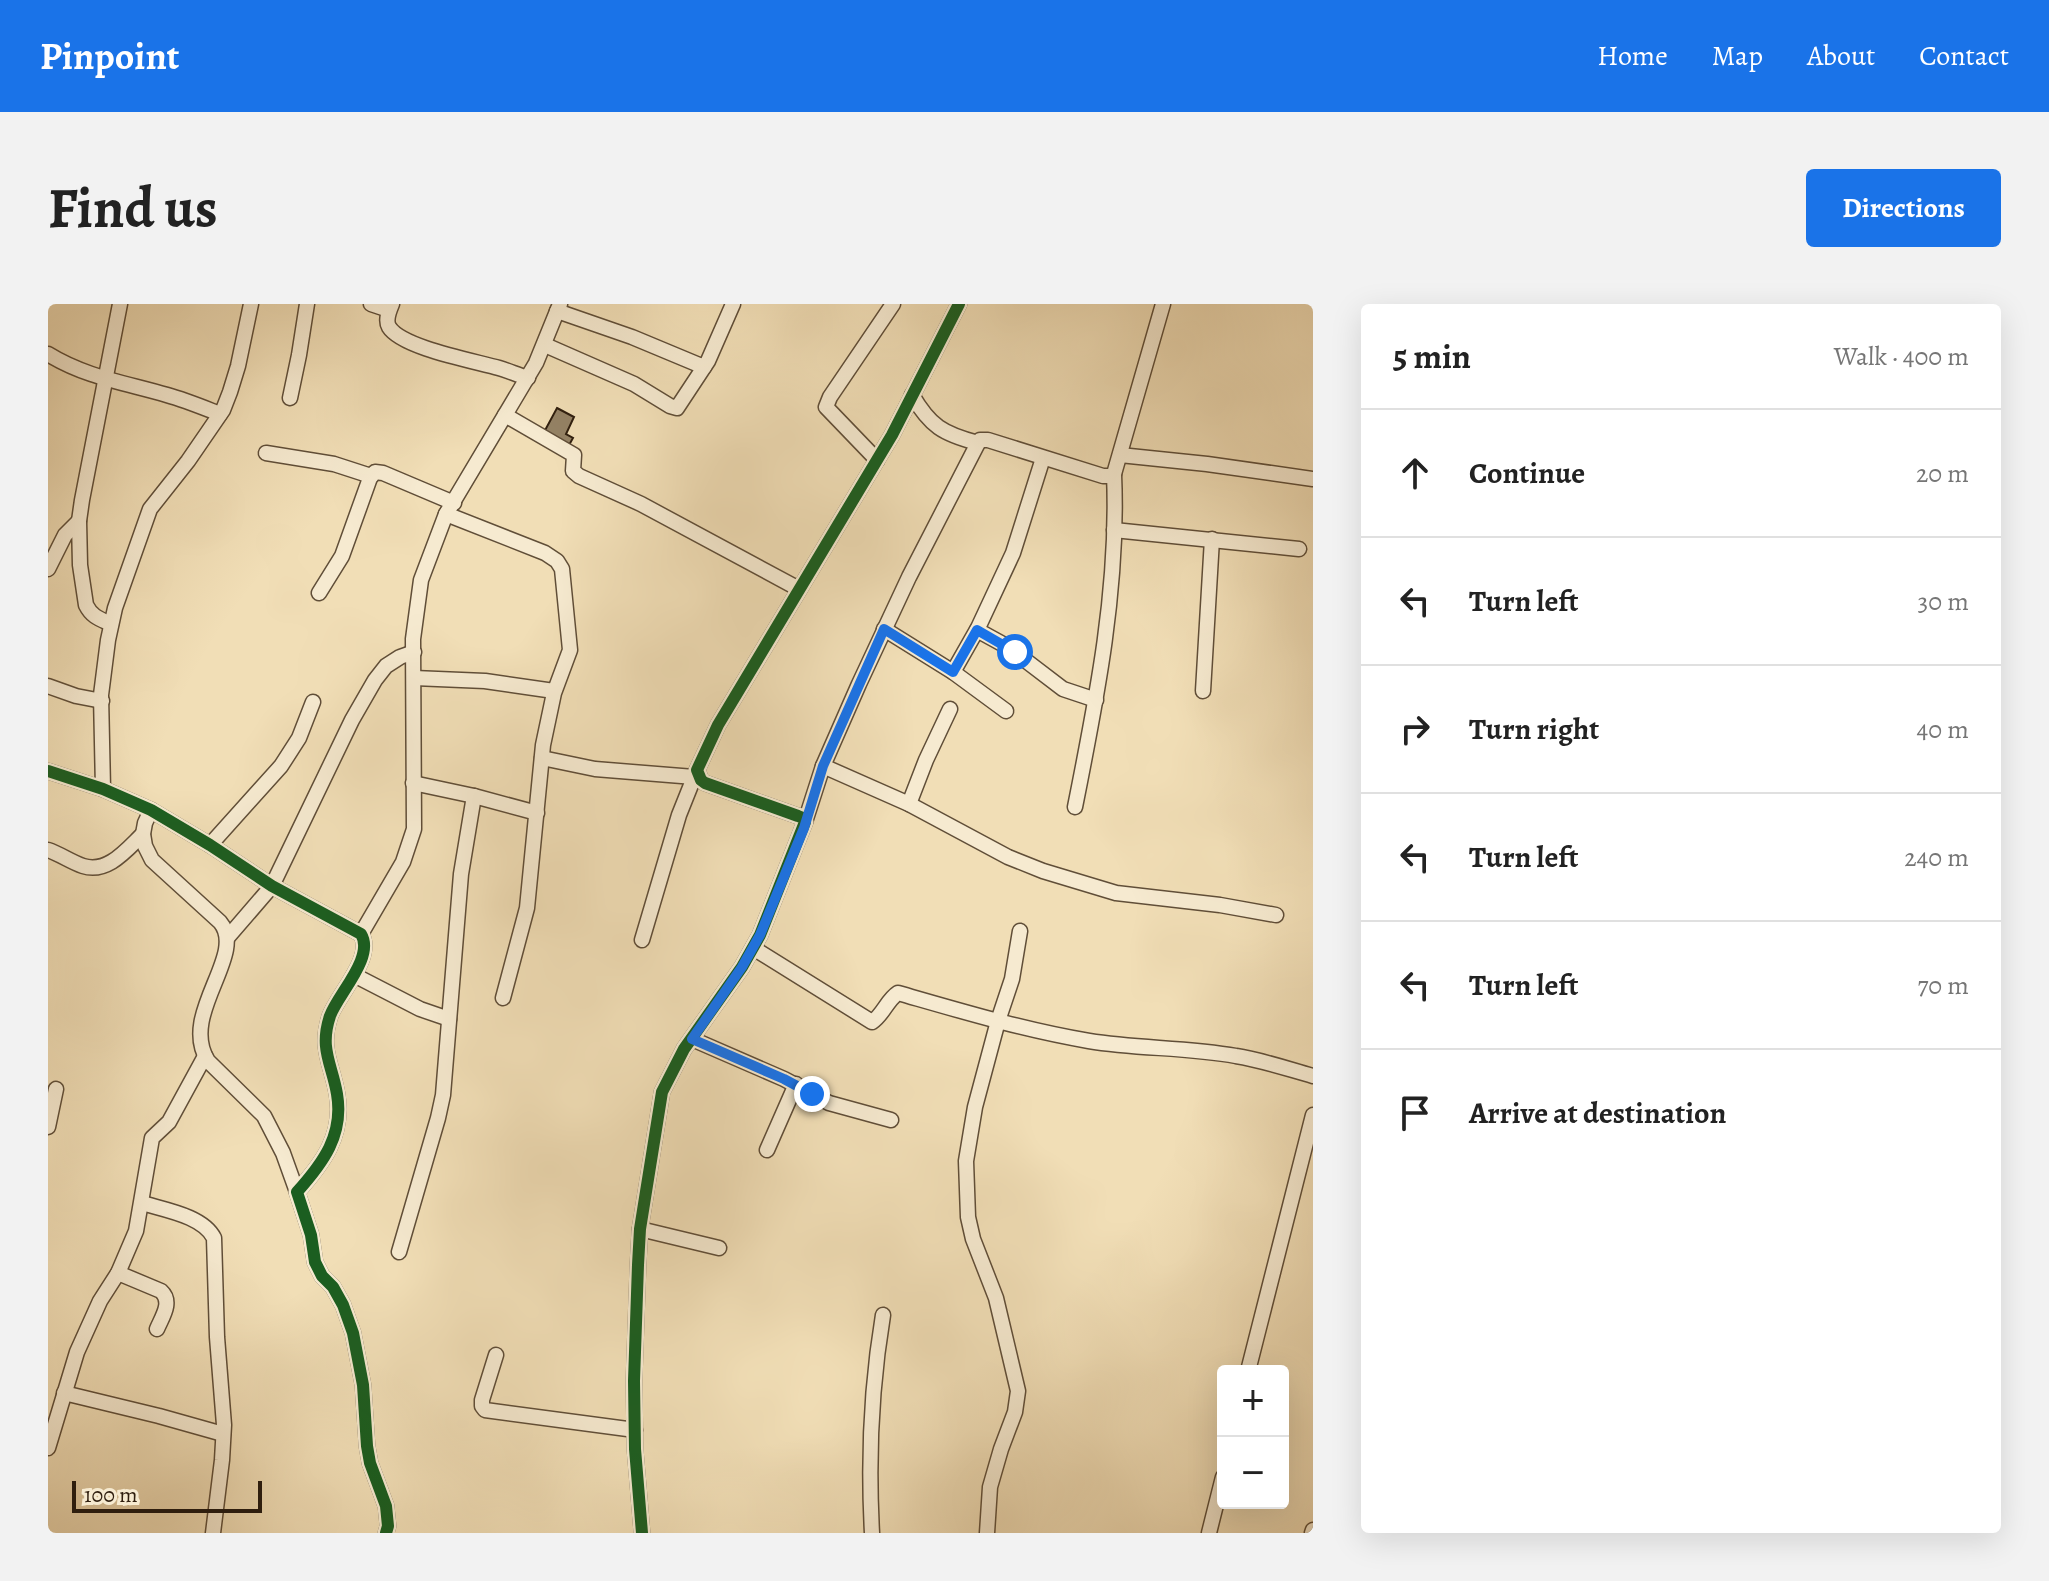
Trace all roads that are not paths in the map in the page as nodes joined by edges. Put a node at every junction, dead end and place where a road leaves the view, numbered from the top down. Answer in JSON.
{"nodes":[{"id":1,"x":120,"y":304,"type":"edge"},
{"id":2,"x":251,"y":304,"type":"edge"},
{"id":3,"x":307,"y":304,"type":"edge"},
{"id":4,"x":371,"y":304,"type":"edge"},
{"id":5,"x":733,"y":304,"type":"edge"},
{"id":6,"x":893,"y":304,"type":"edge"},
{"id":7,"x":959,"y":304,"type":"edge"},
{"id":8,"x":1163,"y":304,"type":"edge"},
{"id":9,"x":391,"y":307,"type":"edge"},
{"id":10,"x":558,"y":308,"type":"edge"},
{"id":11,"x":545,"y":345,"type":"junction"},
{"id":12,"x":48,"y":354,"type":"edge"},
{"id":13,"x":704,"y":367,"type":"junction"},
{"id":14,"x":528,"y":378,"type":"junction"},
{"id":15,"x":105,"y":379,"type":"junction"},
{"id":16,"x":912,"y":395,"type":"junction"},
{"id":17,"x":290,"y":398,"type":"dead end"},
{"id":18,"x":220,"y":414,"type":"junction"},
{"id":19,"x":505,"y":415,"type":"junction"},
{"id":20,"x":978,"y":443,"type":"junction"},
{"id":21,"x":266,"y":453,"type":"dead end"},
{"id":22,"x":1120,"y":455,"type":"junction"},
{"id":23,"x":1043,"y":458,"type":"junction"},
{"id":24,"x":877,"y":460,"type":"junction"},
{"id":25,"x":1114,"y":474,"type":"junction"},
{"id":26,"x":371,"y":476,"type":"junction"},
{"id":27,"x":1313,"y":479,"type":"edge"},
{"id":28,"x":450,"y":508,"type":"junction"},
{"id":29,"x":79,"y":521,"type":"junction"},
{"id":30,"x":1114,"y":530,"type":"junction"},
{"id":31,"x":1212,"y":539,"type":"junction"},
{"id":32,"x":1299,"y":549,"type":"dead end"},
{"id":33,"x":48,"y":569,"type":"edge"},
{"id":34,"x":799,"y":589,"type":"junction"},
{"id":35,"x":319,"y":593,"type":"dead end"},
{"id":36,"x":111,"y":624,"type":"junction"},
{"id":37,"x":884,"y":629,"type":"junction"},
{"id":38,"x":977,"y":630,"type":"junction"},
{"id":39,"x":414,"y":652,"type":"junction"},
{"id":40,"x":953,"y":672,"type":"junction"},
{"id":41,"x":414,"y":678,"type":"junction"},
{"id":42,"x":48,"y":686,"type":"edge"},
{"id":43,"x":554,"y":691,"type":"junction"},
{"id":44,"x":1203,"y":691,"type":"dead end"},
{"id":45,"x":1096,"y":700,"type":"junction"},
{"id":46,"x":102,"y":701,"type":"junction"},
{"id":47,"x":313,"y":702,"type":"dead end"},
{"id":48,"x":950,"y":709,"type":"dead end"},
{"id":49,"x":1006,"y":711,"type":"dead end"},
{"id":50,"x":542,"y":758,"type":"junction"},
{"id":51,"x":823,"y":766,"type":"junction"},
{"id":52,"x":48,"y":771,"type":"edge"},
{"id":53,"x":696,"y":774,"type":"junction"},
{"id":54,"x":413,"y":783,"type":"junction"},
{"id":55,"x":103,"y":789,"type":"junction"},
{"id":56,"x":474,"y":796,"type":"junction"},
{"id":57,"x":909,"y":804,"type":"junction"},
{"id":58,"x":1075,"y":807,"type":"dead end"},
{"id":59,"x":151,"y":810,"type":"junction"},
{"id":60,"x":537,"y":813,"type":"junction"},
{"id":61,"x":805,"y":822,"type":"junction"},
{"id":62,"x":143,"y":834,"type":"junction"},
{"id":63,"x":210,"y":845,"type":"junction"},
{"id":64,"x":48,"y":850,"type":"edge"},
{"id":65,"x":272,"y":886,"type":"junction"},
{"id":66,"x":1276,"y":915,"type":"dead end"},
{"id":67,"x":1020,"y":931,"type":"dead end"},
{"id":68,"x":361,"y":934,"type":"junction"},
{"id":69,"x":228,"y":937,"type":"junction"},
{"id":70,"x":642,"y":940,"type":"dead end"},
{"id":71,"x":753,"y":948,"type":"junction"},
{"id":72,"x":354,"y":975,"type":"junction"},
{"id":73,"x":503,"y":998,"type":"dead end"},
{"id":74,"x":449,"y":1019,"type":"junction"},
{"id":75,"x":998,"y":1021,"type":"junction"},
{"id":76,"x":692,"y":1039,"type":"junction"},
{"id":77,"x":205,"y":1056,"type":"junction"},
{"id":78,"x":1313,"y":1076,"type":"edge"},
{"id":79,"x":796,"y":1084,"type":"junction"},
{"id":80,"x":56,"y":1089,"type":"dead end"},
{"id":81,"x":1313,"y":1115,"type":"edge"},
{"id":82,"x":891,"y":1120,"type":"dead end"},
{"id":83,"x":48,"y":1127,"type":"edge"},
{"id":84,"x":767,"y":1150,"type":"dead end"},
{"id":85,"x":297,"y":1192,"type":"junction"},
{"id":86,"x":142,"y":1203,"type":"junction"},
{"id":87,"x":640,"y":1229,"type":"junction"},
{"id":88,"x":719,"y":1248,"type":"dead end"},
{"id":89,"x":399,"y":1252,"type":"dead end"},
{"id":90,"x":118,"y":1273,"type":"junction"},
{"id":91,"x":883,"y":1315,"type":"dead end"},
{"id":92,"x":157,"y":1329,"type":"dead end"},
{"id":93,"x":496,"y":1355,"type":"dead end"},
{"id":94,"x":1250,"y":1365,"type":"edge"},
{"id":95,"x":64,"y":1393,"type":"junction"},
{"id":96,"x":635,"y":1430,"type":"junction"},
{"id":97,"x":223,"y":1434,"type":"junction"},
{"id":98,"x":48,"y":1448,"type":"edge"},
{"id":99,"x":1217,"y":1501,"type":"edge"},
{"id":100,"x":213,"y":1533,"type":"edge"},
{"id":101,"x":386,"y":1533,"type":"edge"},
{"id":102,"x":642,"y":1533,"type":"edge"},
{"id":103,"x":872,"y":1533,"type":"edge"},
{"id":104,"x":987,"y":1533,"type":"edge"},
{"id":105,"x":1209,"y":1533,"type":"edge"}],
"edges":[{"from":1,"to":15,"type":"street"},
{"from":2,"to":18,"type":"street"},
{"from":3,"to":17,"type":"street"},
{"from":4,"to":9,"type":"street"},
{"from":5,"to":13,"type":"street"},
{"from":6,"to":24,"type":"street"},
{"from":7,"to":16,"type":"street"},
{"from":8,"to":22,"type":"street"},
{"from":9,"to":14,"type":"street"},
{"from":10,"to":11,"type":"street"},
{"from":10,"to":13,"type":"street"},
{"from":11,"to":13,"type":"street"},
{"from":11,"to":14,"type":"street"},
{"from":12,"to":15,"type":"street"},
{"from":14,"to":19,"type":"street"},
{"from":15,"to":18,"type":"street"},
{"from":15,"to":29,"type":"street"},
{"from":16,"to":20,"type":"street"},
{"from":16,"to":24,"type":"street"},
{"from":18,"to":36,"type":"street"},
{"from":19,"to":28,"type":"street"},
{"from":19,"to":34,"type":"street"},
{"from":20,"to":23,"type":"street"},
{"from":20,"to":37,"type":"street"},
{"from":21,"to":26,"type":"street"},
{"from":22,"to":25,"type":"street"},
{"from":22,"to":27,"type":"street"},
{"from":23,"to":25,"type":"street"},
{"from":23,"to":38,"type":"street"},
{"from":24,"to":34,"type":"street"},
{"from":25,"to":30,"type":"street"},
{"from":26,"to":28,"type":"street"},
{"from":26,"to":35,"type":"street"},
{"from":28,"to":39,"type":"street"},
{"from":28,"to":43,"type":"street"},
{"from":29,"to":33,"type":"street"},
{"from":29,"to":36,"type":"street"},
{"from":30,"to":31,"type":"street"},
{"from":30,"to":45,"type":"street"},
{"from":31,"to":32,"type":"street"},
{"from":31,"to":44,"type":"street"},
{"from":34,"to":53,"type":"street"},
{"from":36,"to":46,"type":"street"},
{"from":37,"to":40,"type":"street"},
{"from":37,"to":51,"type":"street"},
{"from":38,"to":40,"type":"street"},
{"from":38,"to":45,"type":"street"},
{"from":39,"to":41,"type":"street"},
{"from":39,"to":65,"type":"street"},
{"from":40,"to":49,"type":"street"},
{"from":41,"to":43,"type":"street"},
{"from":41,"to":54,"type":"street"},
{"from":42,"to":46,"type":"street"},
{"from":43,"to":50,"type":"street"},
{"from":45,"to":58,"type":"street"},
{"from":46,"to":55,"type":"street"},
{"from":47,"to":63,"type":"street"},
{"from":48,"to":57,"type":"street"},
{"from":50,"to":53,"type":"street"},
{"from":50,"to":60,"type":"street"},
{"from":51,"to":57,"type":"street"},
{"from":51,"to":61,"type":"street"},
{"from":52,"to":55,"type":"street"},
{"from":53,"to":61,"type":"street"},
{"from":53,"to":70,"type":"street"},
{"from":54,"to":56,"type":"street"},
{"from":54,"to":68,"type":"street"},
{"from":55,"to":59,"type":"street"},
{"from":56,"to":60,"type":"street"},
{"from":56,"to":74,"type":"street"},
{"from":57,"to":66,"type":"street"},
{"from":59,"to":62,"type":"street"},
{"from":59,"to":63,"type":"street"},
{"from":60,"to":73,"type":"street"},
{"from":61,"to":71,"type":"street"},
{"from":62,"to":64,"type":"street"},
{"from":62,"to":69,"type":"street"},
{"from":63,"to":65,"type":"street"},
{"from":65,"to":68,"type":"street"},
{"from":65,"to":69,"type":"street"},
{"from":67,"to":75,"type":"street"},
{"from":68,"to":72,"type":"street"},
{"from":69,"to":77,"type":"street"},
{"from":71,"to":75,"type":"street"},
{"from":71,"to":76,"type":"street"},
{"from":72,"to":74,"type":"street"},
{"from":72,"to":85,"type":"street"},
{"from":74,"to":89,"type":"street"},
{"from":75,"to":78,"type":"street"},
{"from":75,"to":104,"type":"street"},
{"from":76,"to":79,"type":"street"},
{"from":76,"to":87,"type":"street"},
{"from":77,"to":85,"type":"street"},
{"from":77,"to":86,"type":"street"},
{"from":79,"to":82,"type":"street"},
{"from":79,"to":84,"type":"street"},
{"from":80,"to":83,"type":"street"},
{"from":81,"to":94,"type":"street"},
{"from":85,"to":101,"type":"street"},
{"from":86,"to":90,"type":"street"},
{"from":86,"to":97,"type":"street"},
{"from":87,"to":88,"type":"street"},
{"from":87,"to":96,"type":"street"},
{"from":90,"to":92,"type":"street"},
{"from":90,"to":95,"type":"street"},
{"from":91,"to":103,"type":"street"},
{"from":93,"to":96,"type":"street"},
{"from":95,"to":97,"type":"street"},
{"from":95,"to":98,"type":"street"},
{"from":96,"to":102,"type":"street"},
{"from":97,"to":100,"type":"street"},
{"from":99,"to":105,"type":"street"}]}
